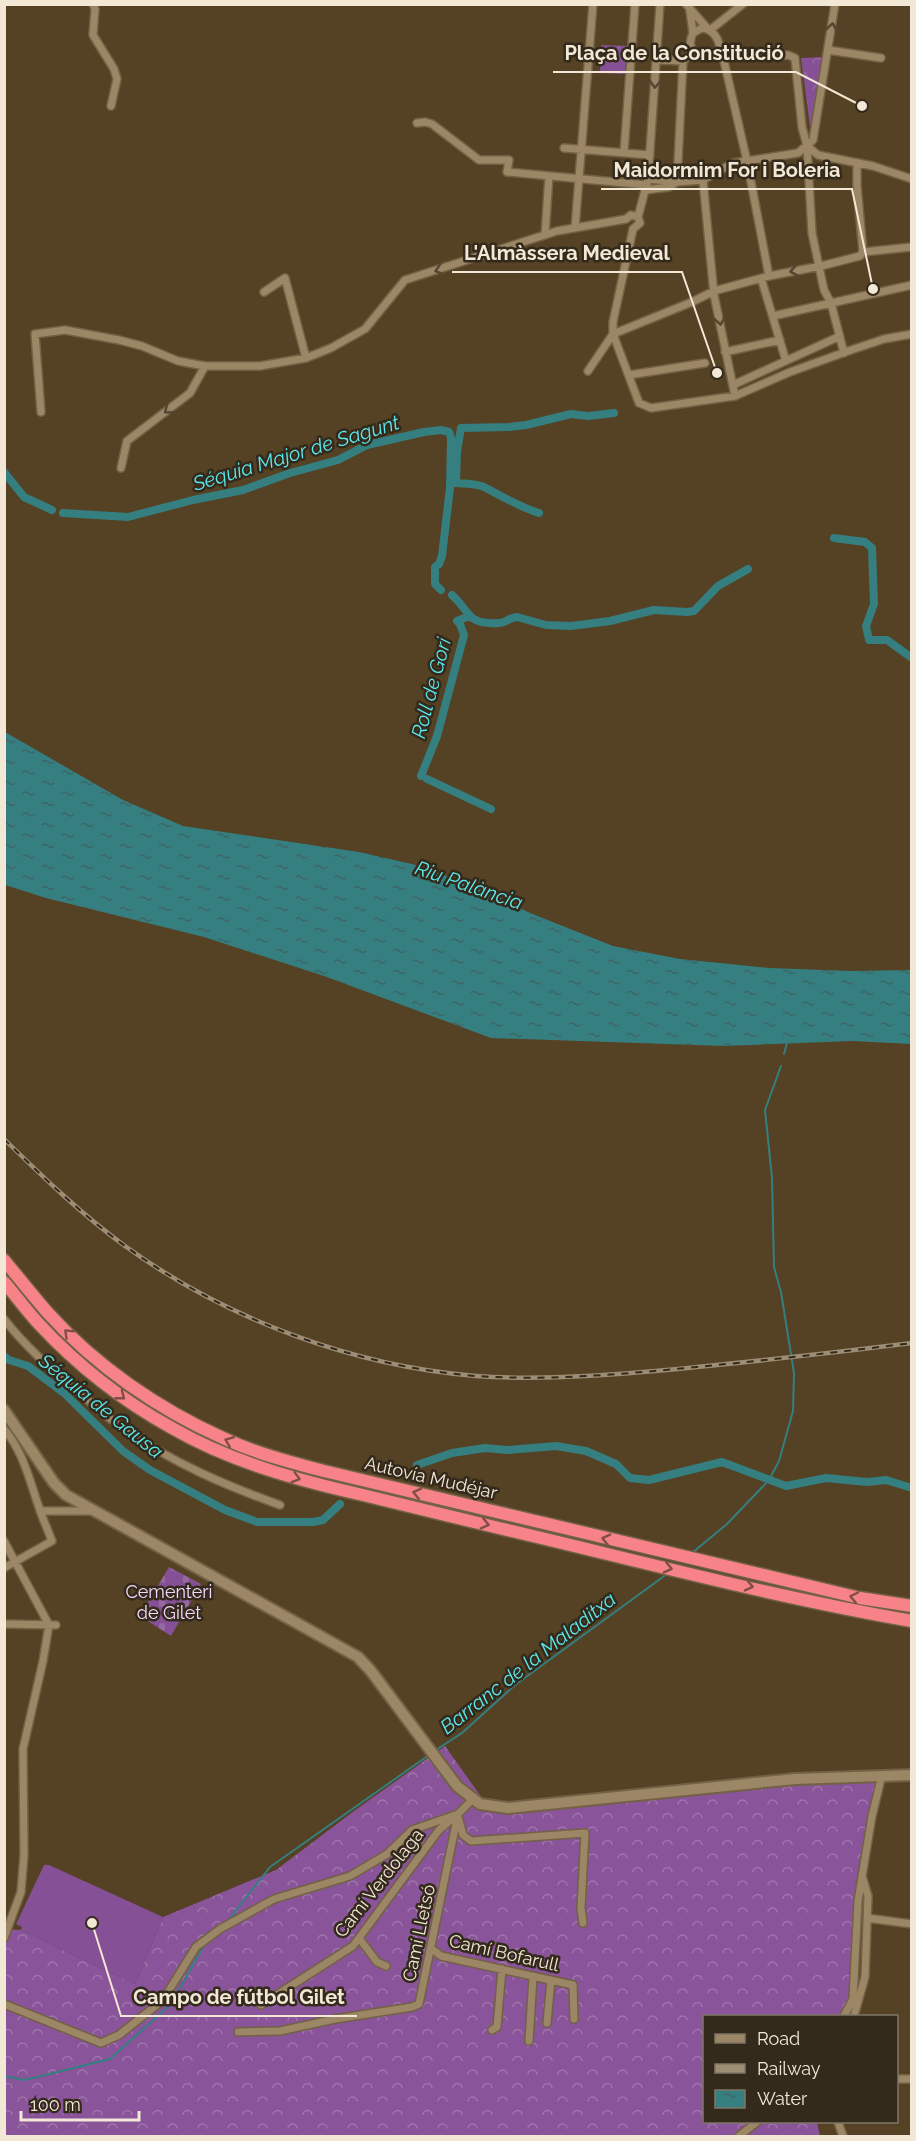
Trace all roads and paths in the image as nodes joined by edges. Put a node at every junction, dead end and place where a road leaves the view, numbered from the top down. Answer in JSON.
{"nodes":[{"id":1,"x":93,"y":4,"type":"edge"},
{"id":2,"x":593,"y":4,"type":"edge"},
{"id":3,"x":635,"y":4,"type":"edge"},
{"id":4,"x":660,"y":4,"type":"edge"},
{"id":5,"x":743,"y":4,"type":"edge"},
{"id":6,"x":835,"y":4,"type":"edge"},
{"id":7,"x":688,"y":6,"type":"edge"},
{"id":8,"x":709,"y":29,"type":"junction"},
{"id":9,"x":693,"y":33,"type":"junction"},
{"id":10,"x":717,"y":39,"type":"junction"},
{"id":11,"x":828,"y":50,"type":"junction"},
{"id":12,"x":693,"y":51,"type":"junction"},
{"id":13,"x":708,"y":55,"type":"junction"},
{"id":14,"x":723,"y":56,"type":"junction"},
{"id":15,"x":881,"y":58,"type":"dead end"},
{"id":16,"x":657,"y":60,"type":"junction"},
{"id":17,"x":683,"y":60,"type":"junction"},
{"id":18,"x":111,"y":106,"type":"dead end"},
{"id":19,"x":801,"y":118,"type":"junction"},
{"id":20,"x":817,"y":119,"type":"junction"},
{"id":21,"x":417,"y":123,"type":"dead end"},
{"id":22,"x":807,"y":146,"type":"junction"},
{"id":23,"x":564,"y":148,"type":"dead end"},
{"id":24,"x":583,"y":150,"type":"junction"},
{"id":25,"x":624,"y":152,"type":"junction"},
{"id":26,"x":650,"y":155,"type":"junction"},
{"id":27,"x":747,"y":161,"type":"junction"},
{"id":28,"x":857,"y":163,"type":"junction"},
{"id":29,"x":549,"y":176,"type":"junction"},
{"id":30,"x":912,"y":179,"type":"edge"},
{"id":31,"x":580,"y":180,"type":"junction"},
{"id":32,"x":703,"y":180,"type":"junction"},
{"id":33,"x":677,"y":182,"type":"junction"},
{"id":34,"x":647,"y":185,"type":"junction"},
{"id":35,"x":638,"y":217,"type":"junction"},
{"id":36,"x":626,"y":219,"type":"junction"},
{"id":37,"x":575,"y":228,"type":"junction"},
{"id":38,"x":633,"y":229,"type":"junction"},
{"id":39,"x":545,"y":236,"type":"junction"},
{"id":40,"x":912,"y":247,"type":"edge"},
{"id":41,"x":863,"y":252,"type":"junction"},
{"id":42,"x":819,"y":267,"type":"junction"},
{"id":43,"x":769,"y":276,"type":"junction"},
{"id":44,"x":761,"y":278,"type":"junction"},
{"id":45,"x":912,"y":285,"type":"edge"},
{"id":46,"x":714,"y":291,"type":"junction"},
{"id":47,"x":264,"y":292,"type":"dead end"},
{"id":48,"x":831,"y":303,"type":"junction"},
{"id":49,"x":773,"y":316,"type":"junction"},
{"id":50,"x":613,"y":334,"type":"junction"},
{"id":51,"x":912,"y":334,"type":"edge"},
{"id":52,"x":838,"y":337,"type":"junction"},
{"id":53,"x":780,"y":340,"type":"junction"},
{"id":54,"x":725,"y":352,"type":"junction"},
{"id":55,"x":844,"y":353,"type":"junction"},
{"id":56,"x":306,"y":358,"type":"junction"},
{"id":57,"x":786,"y":361,"type":"junction"},
{"id":58,"x":705,"y":363,"type":"dead end"},
{"id":59,"x":205,"y":366,"type":"junction"},
{"id":60,"x":588,"y":371,"type":"dead end"},
{"id":61,"x":628,"y":375,"type":"junction"},
{"id":62,"x":733,"y":385,"type":"junction"},
{"id":63,"x":735,"y":396,"type":"junction"},
{"id":64,"x":40,"y":412,"type":"dead end"},
{"id":65,"x":121,"y":468,"type":"dead end"},
{"id":66,"x":4,"y":1260,"type":"edge"},
{"id":67,"x":4,"y":1282,"type":"edge"},
{"id":68,"x":4,"y":1319,"type":"edge"},
{"id":69,"x":4,"y":1410,"type":"edge"},
{"id":70,"x":4,"y":1423,"type":"edge"},
{"id":71,"x":4,"y":1429,"type":"edge"},
{"id":72,"x":22,"y":1438,"type":"junction"},
{"id":73,"x":280,"y":1504,"type":"dead end"},
{"id":74,"x":40,"y":1510,"type":"junction"},
{"id":75,"x":95,"y":1511,"type":"junction"},
{"id":76,"x":4,"y":1541,"type":"edge"},
{"id":77,"x":16,"y":1561,"type":"junction"},
{"id":78,"x":4,"y":1568,"type":"edge"},
{"id":79,"x":912,"y":1606,"type":"edge"},
{"id":80,"x":912,"y":1621,"type":"edge"},
{"id":81,"x":4,"y":1624,"type":"edge"},
{"id":82,"x":53,"y":1625,"type":"junction"},
{"id":83,"x":882,"y":1775,"type":"junction"},
{"id":84,"x":912,"y":1775,"type":"edge"},
{"id":85,"x":473,"y":1798,"type":"junction"},
{"id":86,"x":458,"y":1814,"type":"junction"},
{"id":87,"x":862,"y":1876,"type":"junction"},
{"id":88,"x":867,"y":1918,"type":"junction"},
{"id":89,"x":583,"y":1923,"type":"dead end"},
{"id":90,"x":912,"y":1924,"type":"edge"},
{"id":91,"x":5,"y":1933,"type":"edge"},
{"id":92,"x":359,"y":1938,"type":"junction"},
{"id":93,"x":431,"y":1948,"type":"junction"},
{"id":94,"x":386,"y":1966,"type":"dead end"},
{"id":95,"x":502,"y":1970,"type":"junction"},
{"id":96,"x":533,"y":1977,"type":"junction"},
{"id":97,"x":550,"y":1980,"type":"junction"},
{"id":98,"x":4,"y":2004,"type":"edge"},
{"id":99,"x":261,"y":2005,"type":"dead end"},
{"id":100,"x":845,"y":2015,"type":"edge"},
{"id":101,"x":854,"y":2015,"type":"edge"},
{"id":102,"x":574,"y":2019,"type":"dead end"},
{"id":103,"x":547,"y":2023,"type":"dead end"},
{"id":104,"x":492,"y":2030,"type":"dead end"},
{"id":105,"x":238,"y":2032,"type":"dead end"},
{"id":106,"x":529,"y":2041,"type":"dead end"},
{"id":107,"x":755,"y":2123,"type":"edge"},
{"id":108,"x":739,"y":2136,"type":"edge"}],
"edges":[{"from":1,"to":18,"type":"street"},
{"from":2,"to":24,"type":"street"},
{"from":3,"to":25,"type":"street"},
{"from":4,"to":16,"type":"street"},
{"from":5,"to":8,"type":"street"},
{"from":11,"to":6,"type":"street","one_way":true},
{"from":7,"to":8,"type":"street"},
{"from":7,"to":9,"type":"street"},
{"from":8,"to":9,"type":"street"},
{"from":8,"to":10,"type":"street"},
{"from":9,"to":12,"type":"street"},
{"from":10,"to":13,"type":"street"},
{"from":10,"to":14,"type":"street"},
{"from":11,"to":15,"type":"street"},
{"from":11,"to":20,"type":"street"},
{"from":12,"to":13,"type":"street"},
{"from":12,"to":17,"type":"street"},
{"from":13,"to":14,"type":"street"},
{"from":14,"to":19,"type":"street"},
{"from":14,"to":27,"type":"street"},
{"from":16,"to":17,"type":"street"},
{"from":16,"to":26,"type":"street","one_way":true},
{"from":17,"to":33,"type":"street"},
{"from":19,"to":20,"type":"street"},
{"from":19,"to":22,"type":"street"},
{"from":20,"to":22,"type":"street"},
{"from":21,"to":29,"type":"street"},
{"from":22,"to":27,"type":"street"},
{"from":22,"to":28,"type":"street"},
{"from":22,"to":42,"type":"street"},
{"from":23,"to":24,"type":"street"},
{"from":24,"to":25,"type":"street"},
{"from":24,"to":31,"type":"street"},
{"from":25,"to":26,"type":"street"},
{"from":26,"to":34,"type":"street"},
{"from":27,"to":32,"type":"street"},
{"from":27,"to":43,"type":"street"},
{"from":28,"to":30,"type":"street"},
{"from":28,"to":41,"type":"street"},
{"from":29,"to":31,"type":"street"},
{"from":29,"to":39,"type":"street"},
{"from":31,"to":34,"type":"street"},
{"from":31,"to":37,"type":"street"},
{"from":32,"to":33,"type":"street"},
{"from":32,"to":46,"type":"street"},
{"from":33,"to":34,"type":"street"},
{"from":33,"to":34,"type":"street"},
{"from":34,"to":35,"type":"street"},
{"from":35,"to":36,"type":"street"},
{"from":35,"to":38,"type":"street"},
{"from":36,"to":37,"type":"street"},
{"from":36,"to":38,"type":"street"},
{"from":37,"to":39,"type":"street"},
{"from":38,"to":50,"type":"street"},
{"from":39,"to":56,"type":"street","one_way":true},
{"from":40,"to":41,"type":"street"},
{"from":41,"to":42,"type":"street"},
{"from":42,"to":43,"type":"street","one_way":true},
{"from":42,"to":48,"type":"street"},
{"from":43,"to":44,"type":"street"},
{"from":44,"to":46,"type":"street"},
{"from":44,"to":49,"type":"street"},
{"from":45,"to":48,"type":"street"},
{"from":46,"to":50,"type":"street"},
{"from":46,"to":54,"type":"street","one_way":true},
{"from":47,"to":56,"type":"street"},
{"from":48,"to":49,"type":"street"},
{"from":48,"to":52,"type":"street"},
{"from":49,"to":53,"type":"street"},
{"from":50,"to":60,"type":"street"},
{"from":50,"to":61,"type":"street"},
{"from":51,"to":55,"type":"street"},
{"from":52,"to":55,"type":"street"},
{"from":52,"to":57,"type":"street"},
{"from":53,"to":54,"type":"street"},
{"from":53,"to":57,"type":"street"},
{"from":54,"to":62,"type":"street"},
{"from":55,"to":63,"type":"street"},
{"from":56,"to":59,"type":"street"},
{"from":57,"to":62,"type":"street"},
{"from":58,"to":61,"type":"street"},
{"from":59,"to":64,"type":"street"},
{"from":59,"to":65,"type":"street","one_way":true},
{"from":61,"to":63,"type":"street"},
{"from":62,"to":63,"type":"street"},
{"from":79,"to":66,"type":"highway","name":"Autovía Mudéjar","one_way":true},
{"from":67,"to":80,"type":"highway","name":"Autovía Mudéjar","one_way":true},
{"from":68,"to":73,"type":"street"},
{"from":69,"to":72,"type":"main road"},
{"from":70,"to":72,"type":"main road"},
{"from":71,"to":74,"type":"street"},
{"from":72,"to":75,"type":"main road"},
{"from":74,"to":75,"type":"street"},
{"from":74,"to":77,"type":"street"},
{"from":75,"to":85,"type":"main road"},
{"from":76,"to":77,"type":"street"},
{"from":77,"to":78,"type":"street"},
{"from":77,"to":82,"type":"street"},
{"from":81,"to":82,"type":"street"},
{"from":82,"to":91,"type":"street"},
{"from":83,"to":84,"type":"main road"},
{"from":83,"to":85,"type":"main road"},
{"from":83,"to":87,"type":"street"},
{"from":85,"to":86,"type":"street"},
{"from":86,"to":89,"type":"street"},
{"from":86,"to":92,"type":"street","name":"Camí Verdolaga"},
{"from":86,"to":93,"type":"street","name":"Camí Lletsó"},
{"from":86,"to":98,"type":"street"},
{"from":87,"to":88,"type":"street"},
{"from":87,"to":100,"type":"street"},
{"from":88,"to":90,"type":"street"},
{"from":88,"to":101,"type":"street"},
{"from":92,"to":94,"type":"street"},
{"from":92,"to":99,"type":"street","name":"Camí Verdolaga"},
{"from":93,"to":95,"type":"street","name":"Camí Bofarull"},
{"from":93,"to":105,"type":"street","name":"Camí Lletsó"},
{"from":95,"to":96,"type":"street","name":"Camí Bofarull"},
{"from":95,"to":104,"type":"street"},
{"from":96,"to":97,"type":"street","name":"Camí Bofarull"},
{"from":96,"to":106,"type":"street"},
{"from":97,"to":102,"type":"street","name":"Camí Bofarull"},
{"from":97,"to":103,"type":"street"},
{"from":107,"to":108,"type":"street"}]}
